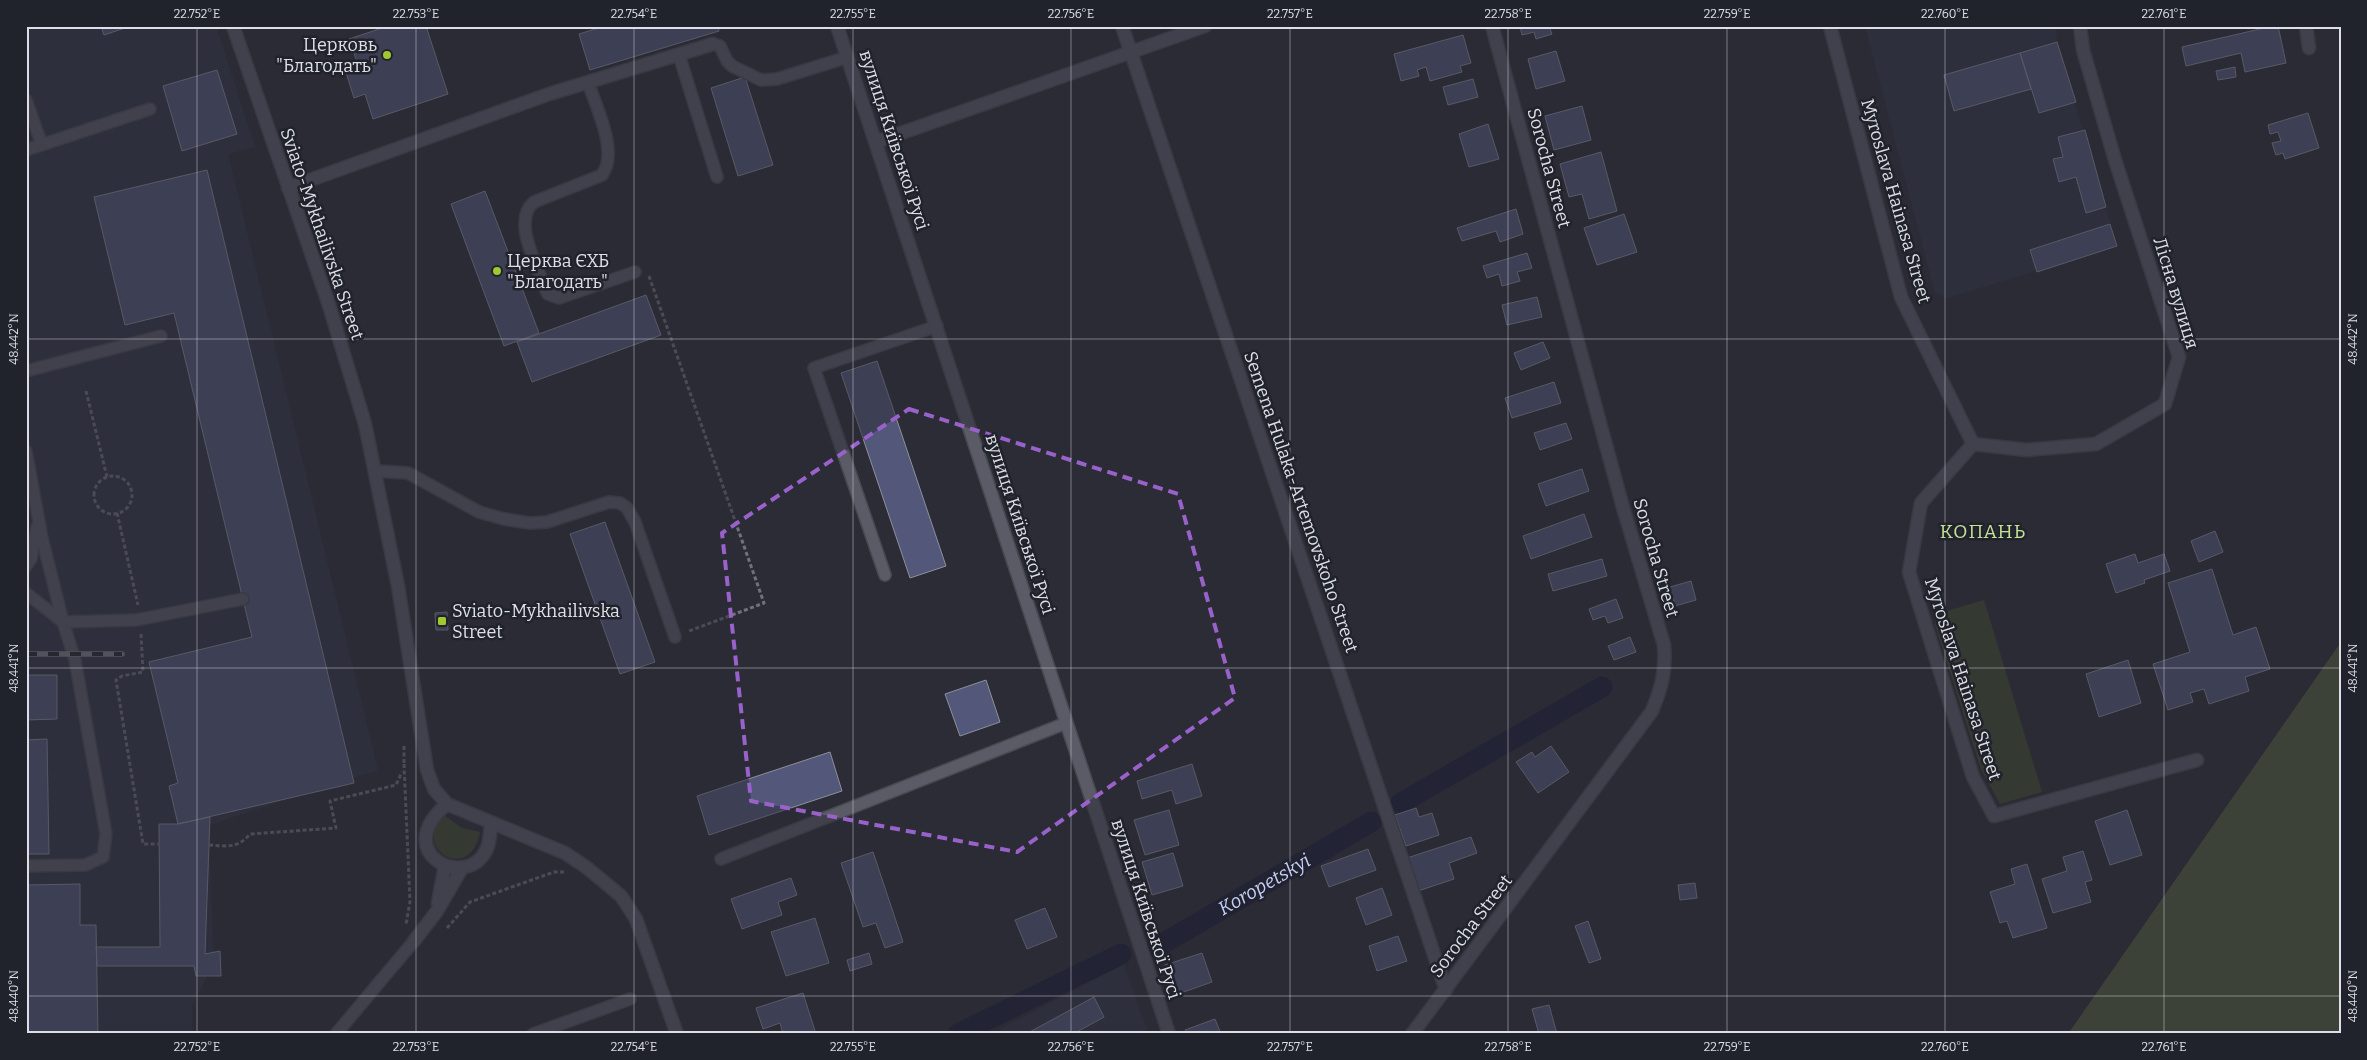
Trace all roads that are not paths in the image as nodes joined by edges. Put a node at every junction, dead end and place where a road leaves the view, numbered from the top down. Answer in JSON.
{"nodes":[{"id":1,"x":233,"y":26,"type":"edge"},
{"id":2,"x":837,"y":26,"type":"edge"},
{"id":3,"x":1122,"y":26,"type":"edge"},
{"id":4,"x":1205,"y":26,"type":"edge"},
{"id":5,"x":1492,"y":26,"type":"edge"},
{"id":6,"x":1830,"y":26,"type":"edge"},
{"id":7,"x":2080,"y":26,"type":"edge"},
{"id":8,"x":2306,"y":26,"type":"edge"},
{"id":9,"x":713,"y":44,"type":"joint"},
{"id":10,"x":2309,"y":48,"type":"dead end"},
{"id":11,"x":1131,"y":52,"type":"junction"},
{"id":12,"x":679,"y":55,"type":"junction"},
{"id":13,"x":848,"y":57,"type":"junction"},
{"id":14,"x":588,"y":82,"type":"junction"},
{"id":15,"x":26,"y":100,"type":"edge"},
{"id":16,"x":150,"y":109,"type":"dead end"},
{"id":17,"x":876,"y":142,"type":"junction"},
{"id":18,"x":42,"y":145,"type":"junction"},
{"id":19,"x":26,"y":150,"type":"edge"},
{"id":20,"x":718,"y":177,"type":"dead end"},
{"id":21,"x":288,"y":188,"type":"junction"},
{"id":22,"x":635,"y":272,"type":"road end"},
{"id":23,"x":937,"y":326,"type":"junction"},
{"id":24,"x":161,"y":336,"type":"dead end"},
{"id":25,"x":26,"y":372,"type":"edge"},
{"id":26,"x":1973,"y":444,"type":"junction"},
{"id":27,"x":26,"y":451,"type":"edge"},
{"id":28,"x":376,"y":471,"type":"junction"},
{"id":29,"x":38,"y":520,"type":"junction"},
{"id":30,"x":26,"y":566,"type":"edge"},
{"id":31,"x":885,"y":575,"type":"dead end"},
{"id":32,"x":26,"y":592,"type":"edge"},
{"id":33,"x":243,"y":599,"type":"dead end"},
{"id":34,"x":63,"y":622,"type":"junction"},
{"id":35,"x":675,"y":637,"type":"road end"},
{"id":36,"x":1066,"y":722,"type":"junction"},
{"id":37,"x":2197,"y":760,"type":"dead end"},
{"id":38,"x":447,"y":804,"type":"junction"},
{"id":39,"x":491,"y":824,"type":"junction"},
{"id":40,"x":720,"y":859,"type":"dead end"},
{"id":41,"x":26,"y":866,"type":"edge"},
{"id":42,"x":444,"y":866,"type":"junction"},
{"id":43,"x":462,"y":868,"type":"junction"},
{"id":44,"x":437,"y":911,"type":"junction"},
{"id":45,"x":414,"y":941,"type":"joint"},
{"id":46,"x":1446,"y":990,"type":"junction"},
{"id":47,"x":630,"y":999,"type":"dead end"},
{"id":48,"x":336,"y":1034,"type":"edge"},
{"id":49,"x":533,"y":1034,"type":"edge"},
{"id":50,"x":677,"y":1034,"type":"edge"},
{"id":51,"x":1169,"y":1034,"type":"edge"},
{"id":52,"x":1412,"y":1034,"type":"edge"}],
"edges":[{"from":1,"to":21,"type":"street","name":"Sviato-Mykhailivska Street"},
{"from":2,"to":13,"type":"street","name":"вулиця Київської Русі"},
{"from":3,"to":11,"type":"street","name":"Semena Hulaka-Artemovskoho Street"},
{"from":4,"to":11,"type":"street"},
{"from":5,"to":46,"type":"street","name":"Sorocha Street"},
{"from":6,"to":26,"type":"street","name":"Myroslava Hainasa Street"},
{"from":7,"to":26,"type":"street","name":"Лісна вулиця"},
{"from":8,"to":10,"type":"street"},
{"from":9,"to":12,"type":"street"},
{"from":9,"to":13,"type":"lane"},
{"from":11,"to":17,"type":"street"},
{"from":11,"to":46,"type":"street","name":"Semena Hulaka-Artemovskoho Street"},
{"from":12,"to":14,"type":"street"},
{"from":12,"to":20,"type":"lane"},
{"from":13,"to":17,"type":"street","name":"вулиця Київської Русі"},
{"from":14,"to":21,"type":"street"},
{"from":14,"to":22,"type":"lane"},
{"from":15,"to":18,"type":"lane"},
{"from":16,"to":18,"type":"lane"},
{"from":17,"to":23,"type":"street","name":"вулиця Київської Русі"},
{"from":18,"to":19,"type":"lane"},
{"from":21,"to":28,"type":"street","name":"Sviato-Mykhailivska Street"},
{"from":23,"to":31,"type":"lane"},
{"from":23,"to":36,"type":"street","name":"вулиця Київської Русі"},
{"from":24,"to":25,"type":"lane"},
{"from":26,"to":37,"type":"street","name":"Myroslava Hainasa Street"},
{"from":27,"to":29,"type":"lane"},
{"from":28,"to":35,"type":"lane"},
{"from":28,"to":38,"type":"street","name":"Sviato-Mykhailivska Street"},
{"from":29,"to":30,"type":"lane"},
{"from":29,"to":34,"type":"lane"},
{"from":32,"to":34,"type":"lane"},
{"from":33,"to":34,"type":"lane"},
{"from":34,"to":41,"type":"lane"},
{"from":36,"to":40,"type":"lane"},
{"from":36,"to":51,"type":"street","name":"вулиця Київської Русі"},
{"from":38,"to":39,"type":"street"},
{"from":38,"to":42,"type":"street"},
{"from":39,"to":43,"type":"street"},
{"from":39,"to":50,"type":"street"},
{"from":42,"to":43,"type":"street"},
{"from":42,"to":44,"type":"street"},
{"from":43,"to":44,"type":"street"},
{"from":44,"to":45,"type":"street"},
{"from":45,"to":48,"type":"lane"},
{"from":46,"to":52,"type":"street","name":"Sorocha Street"},
{"from":47,"to":49,"type":"lane"}]}
